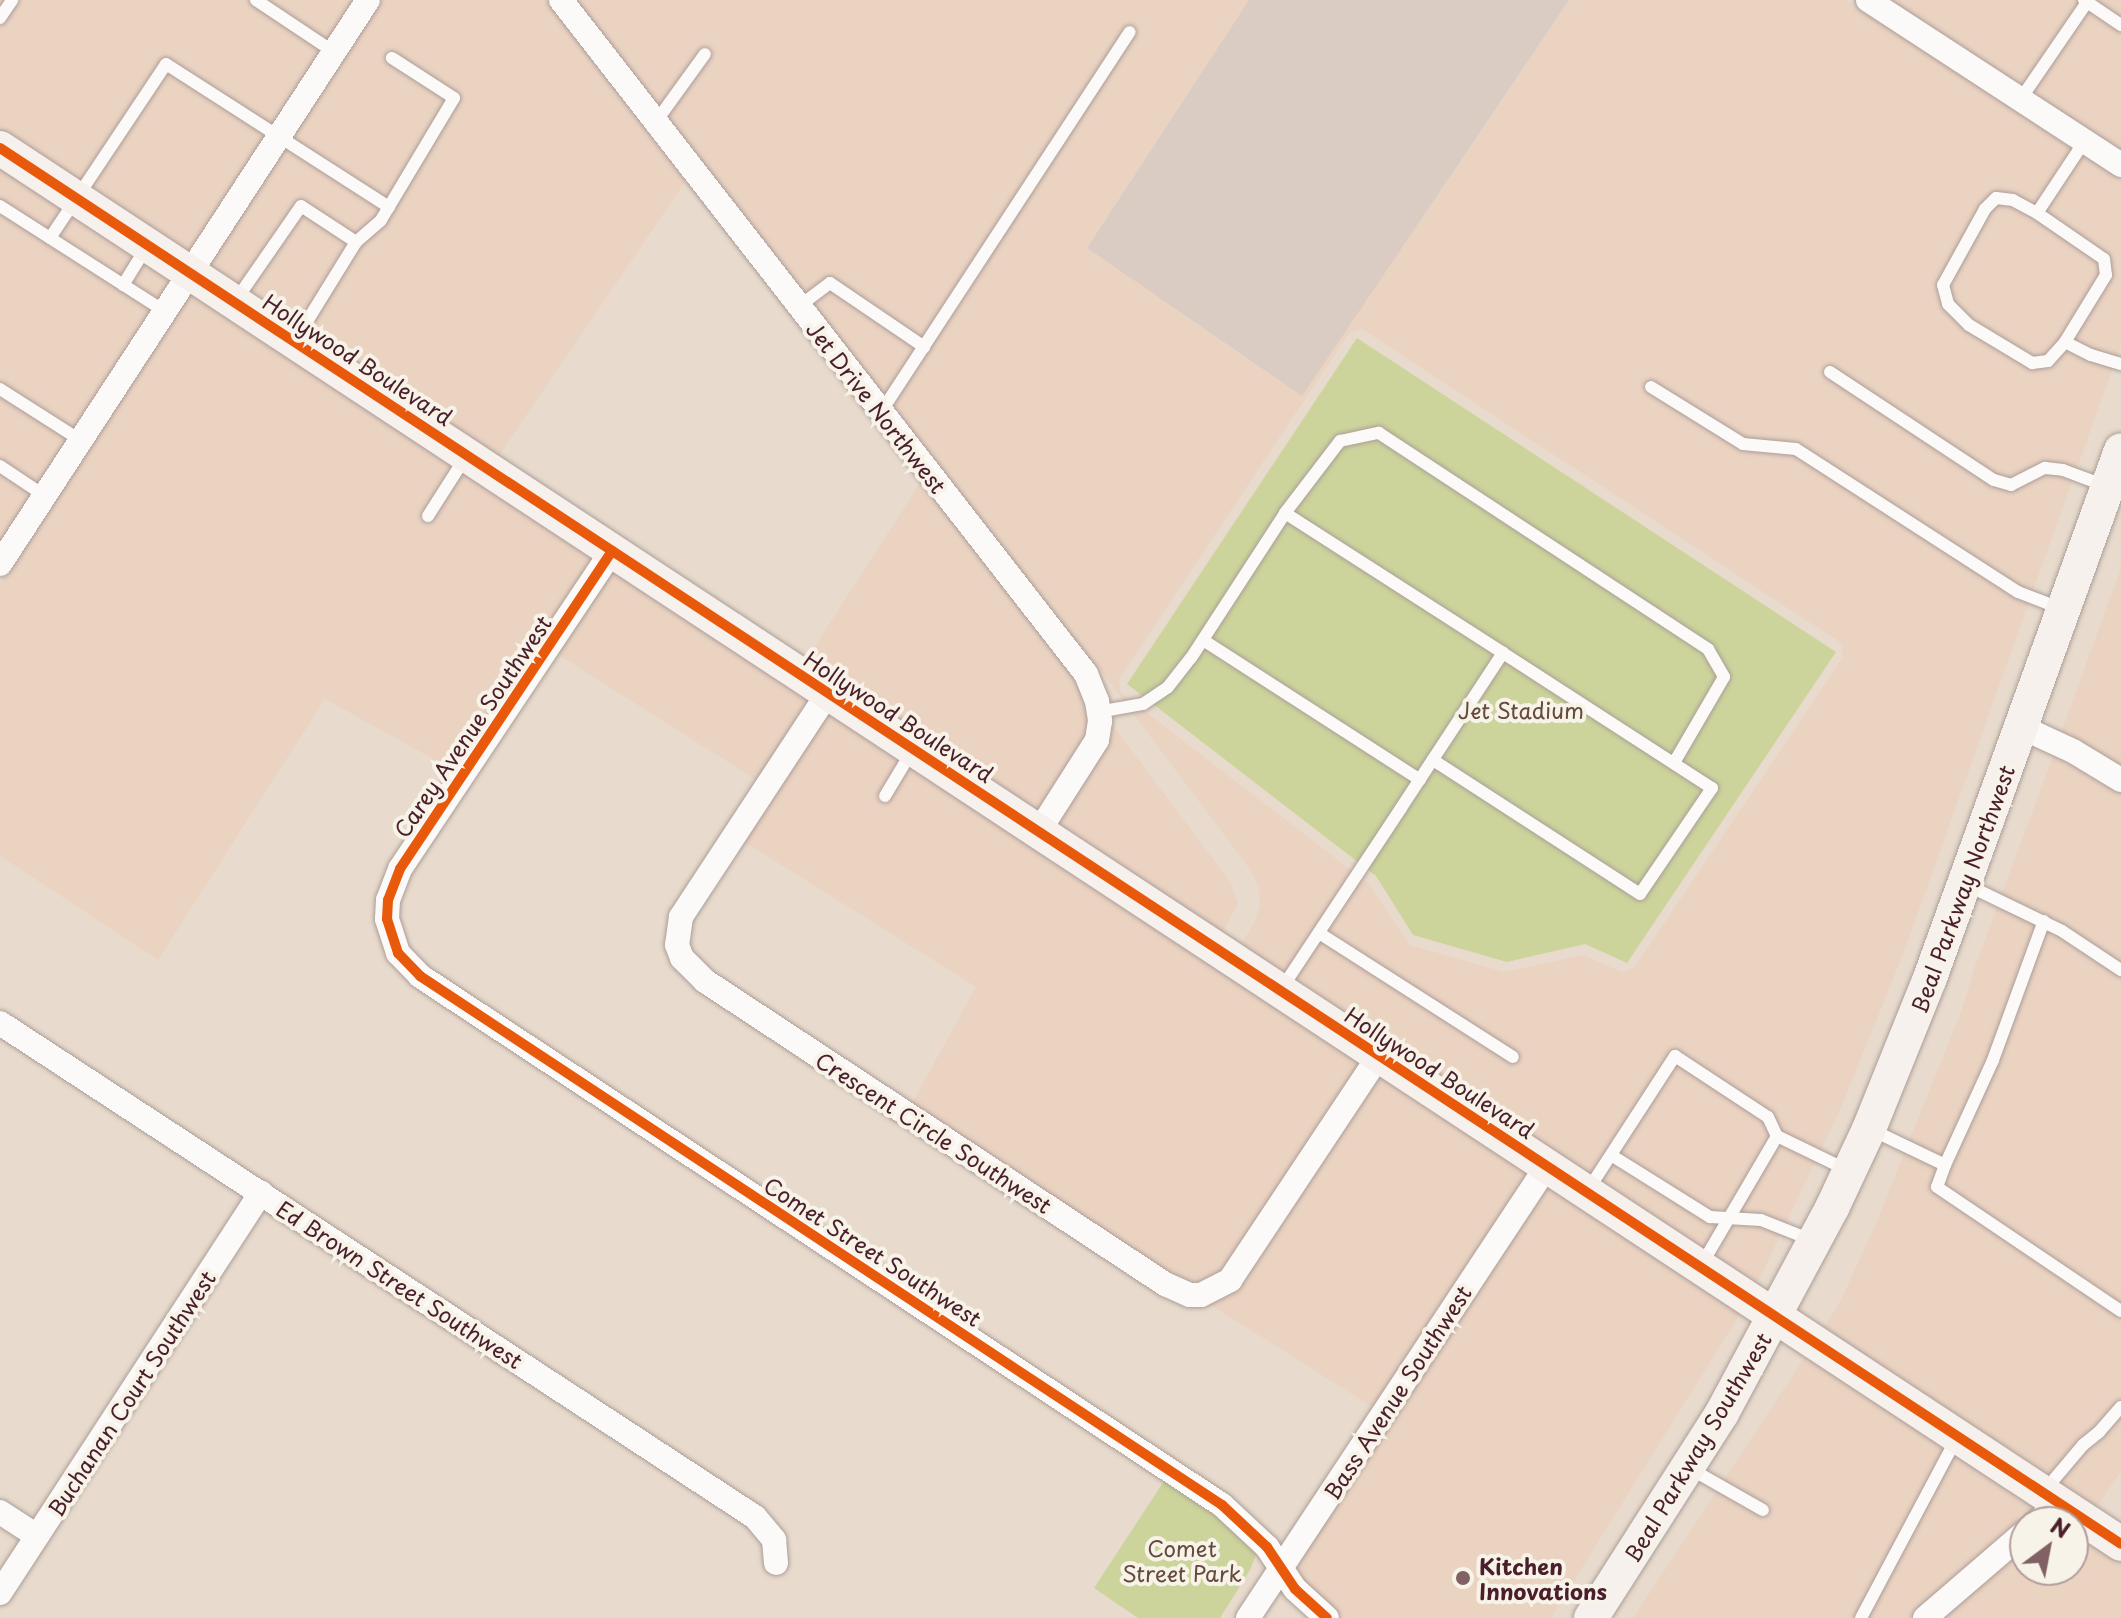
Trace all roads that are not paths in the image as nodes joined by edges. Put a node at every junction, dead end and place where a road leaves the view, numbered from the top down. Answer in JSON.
{"nodes":[{"id":1,"x":12,"y":0,"type":"edge"},
{"id":2,"x":256,"y":0,"type":"edge"},
{"id":3,"x":368,"y":0,"type":"edge"},
{"id":4,"x":561,"y":0,"type":"edge"},
{"id":5,"x":1868,"y":0,"type":"edge"},
{"id":6,"x":2086,"y":1,"type":"edge"},
{"id":7,"x":0,"y":18,"type":"edge"},
{"id":8,"x":2121,"y":25,"type":"edge"},
{"id":9,"x":1130,"y":32,"type":"dead end"},
{"id":10,"x":334,"y":52,"type":"junction"},
{"id":11,"x":705,"y":54,"type":"dead end"},
{"id":12,"x":392,"y":58,"type":"dead end"},
{"id":13,"x":2020,"y":100,"type":"junction"},
{"id":14,"x":655,"y":123,"type":"junction"},
{"id":15,"x":278,"y":137,"type":"junction"},
{"id":16,"x":2084,"y":142,"type":"junction"},
{"id":17,"x":3,"y":158,"type":"edge"},
{"id":18,"x":2121,"y":165,"type":"edge"},
{"id":19,"x":77,"y":198,"type":"junction"},
{"id":20,"x":0,"y":206,"type":"edge"},
{"id":21,"x":389,"y":207,"type":"junction"},
{"id":22,"x":2037,"y":213,"type":"junction"},
{"id":23,"x":50,"y":238,"type":"junction"},
{"id":24,"x":356,"y":242,"type":"junction"},
{"id":25,"x":148,"y":245,"type":"junction"},
{"id":26,"x":189,"y":272,"type":"junction"},
{"id":27,"x":123,"y":285,"type":"junction"},
{"id":28,"x":234,"y":302,"type":"junction"},
{"id":29,"x":798,"y":307,"type":"junction"},
{"id":30,"x":164,"y":311,"type":"junction"},
{"id":31,"x":294,"y":342,"type":"junction"},
{"id":32,"x":2065,"y":342,"type":"junction"},
{"id":33,"x":924,"y":347,"type":"junction"},
{"id":34,"x":2121,"y":364,"type":"edge"},
{"id":35,"x":1830,"y":372,"type":"dead end"},
{"id":36,"x":1651,"y":387,"type":"dead end"},
{"id":37,"x":0,"y":389,"type":"edge"},
{"id":38,"x":881,"y":412,"type":"junction"},
{"id":39,"x":80,"y":440,"type":"junction"},
{"id":40,"x":2121,"y":450,"type":"edge"},
{"id":41,"x":467,"y":455,"type":"junction"},
{"id":42,"x":0,"y":466,"type":"edge"},
{"id":43,"x":2108,"y":486,"type":"junction"},
{"id":44,"x":45,"y":496,"type":"junction"},
{"id":45,"x":1285,"y":513,"type":"junction"},
{"id":46,"x":428,"y":516,"type":"dead end"},
{"id":47,"x":612,"y":551,"type":"junction"},
{"id":48,"x":0,"y":564,"type":"edge"},
{"id":49,"x":2063,"y":609,"type":"junction"},
{"id":50,"x":1203,"y":640,"type":"junction"},
{"id":51,"x":1503,"y":653,"type":"junction"},
{"id":52,"x":828,"y":693,"type":"junction"},
{"id":53,"x":1098,"y":712,"type":"junction"},
{"id":54,"x":2021,"y":727,"type":"junction"},
{"id":55,"x":913,"y":749,"type":"junction"},
{"id":56,"x":1433,"y":760,"type":"junction"},
{"id":57,"x":1674,"y":763,"type":"junction"},
{"id":58,"x":1420,"y":780,"type":"junction"},
{"id":59,"x":2121,"y":780,"type":"edge"},
{"id":60,"x":885,"y":796,"type":"dead end"},
{"id":61,"x":1039,"y":831,"type":"junction"},
{"id":62,"x":1964,"y":884,"type":"junction"},
{"id":63,"x":2044,"y":921,"type":"junction"},
{"id":64,"x":389,"y":931,"type":"joint"},
{"id":65,"x":1319,"y":933,"type":"junction"},
{"id":66,"x":2121,"y":970,"type":"edge"},
{"id":67,"x":1280,"y":991,"type":"junction"},
{"id":68,"x":0,"y":1023,"type":"edge"},
{"id":69,"x":1379,"y":1056,"type":"junction"},
{"id":70,"x":1513,"y":1057,"type":"dead end"},
{"id":71,"x":1869,"y":1129,"type":"junction"},
{"id":72,"x":1777,"y":1136,"type":"junction"},
{"id":73,"x":1611,"y":1155,"type":"junction"},
{"id":74,"x":1945,"y":1165,"type":"junction"},
{"id":75,"x":1547,"y":1166,"type":"junction"},
{"id":76,"x":1849,"y":1171,"type":"junction"},
{"id":77,"x":1587,"y":1192,"type":"junction"},
{"id":78,"x":261,"y":1193,"type":"junction"},
{"id":79,"x":1728,"y":1219,"type":"junction"},
{"id":80,"x":1815,"y":1241,"type":"junction"},
{"id":81,"x":1700,"y":1267,"type":"junction"},
{"id":82,"x":2121,"y":1311,"type":"edge"},
{"id":83,"x":1776,"y":1316,"type":"junction"},
{"id":84,"x":2121,"y":1407,"type":"edge"},
{"id":85,"x":1958,"y":1436,"type":"junction"},
{"id":86,"x":1689,"y":1468,"type":"junction"},
{"id":87,"x":2046,"y":1506,"type":"edge"},
{"id":88,"x":1763,"y":1510,"type":"dead end"},
{"id":89,"x":0,"y":1512,"type":"edge"},
{"id":90,"x":2089,"y":1527,"type":"edge"},
{"id":91,"x":37,"y":1536,"type":"junction"},
{"id":92,"x":2120,"y":1542,"type":"edge"},
{"id":93,"x":2009,"y":1546,"type":"edge"},
{"id":94,"x":776,"y":1563,"type":"dead end"},
{"id":95,"x":1281,"y":1568,"type":"junction"},
{"id":96,"x":0,"y":1593,"type":"edge"},
{"id":97,"x":1248,"y":1618,"type":"edge"},
{"id":98,"x":1327,"y":1618,"type":"edge"},
{"id":99,"x":1591,"y":1618,"type":"edge"},
{"id":100,"x":1861,"y":1618,"type":"edge"},
{"id":101,"x":1925,"y":1618,"type":"edge"}],
"edges":[{"from":1,"to":7,"type":"lane"},
{"from":2,"to":10,"type":"lane"},
{"from":3,"to":10,"type":"street"},
{"from":4,"to":14,"type":"street","name":"Jet Drive Northwest"},
{"from":5,"to":13,"type":"street"},
{"from":6,"to":8,"type":"lane"},
{"from":6,"to":13,"type":"lane"},
{"from":9,"to":33,"type":"lane"},
{"from":10,"to":15,"type":"street"},
{"from":11,"to":14,"type":"lane"},
{"from":12,"to":21,"type":"lane"},
{"from":13,"to":16,"type":"street"},
{"from":14,"to":29,"type":"street","name":"Jet Drive Northwest"},
{"from":15,"to":19,"type":"lane"},
{"from":15,"to":21,"type":"lane"},
{"from":15,"to":26,"type":"street"},
{"from":16,"to":18,"type":"street"},
{"from":16,"to":22,"type":"lane"},
{"from":17,"to":19,"type":"street","name":"Hollywood Boulevard"},
{"from":19,"to":23,"type":"lane"},
{"from":19,"to":25,"type":"street","name":"Hollywood Boulevard"},
{"from":20,"to":23,"type":"lane"},
{"from":21,"to":24,"type":"lane"},
{"from":22,"to":32,"type":"lane"},
{"from":22,"to":32,"type":"lane"},
{"from":23,"to":27,"type":"lane"},
{"from":24,"to":28,"type":"lane"},
{"from":24,"to":31,"type":"lane"},
{"from":25,"to":26,"type":"street","name":"Hollywood Boulevard"},
{"from":25,"to":27,"type":"lane"},
{"from":26,"to":28,"type":"street","name":"Hollywood Boulevard"},
{"from":26,"to":30,"type":"street"},
{"from":27,"to":30,"type":"lane"},
{"from":28,"to":31,"type":"street","name":"Hollywood Boulevard"},
{"from":29,"to":33,"type":"lane"},
{"from":29,"to":38,"type":"street","name":"Jet Drive Northwest"},
{"from":30,"to":39,"type":"street"},
{"from":31,"to":41,"type":"street","name":"Hollywood Boulevard"},
{"from":32,"to":34,"type":"lane"},
{"from":33,"to":38,"type":"lane"},
{"from":35,"to":43,"type":"lane"},
{"from":36,"to":49,"type":"lane"},
{"from":37,"to":39,"type":"lane"},
{"from":38,"to":53,"type":"street","name":"Jet Drive Northwest"},
{"from":39,"to":44,"type":"street"},
{"from":40,"to":43,"type":"street","name":"Beal Parkway Northwest"},
{"from":41,"to":46,"type":"lane"},
{"from":41,"to":47,"type":"street","name":"Hollywood Boulevard"},
{"from":42,"to":44,"type":"lane"},
{"from":43,"to":49,"type":"street","name":"Beal Parkway Northwest"},
{"from":44,"to":48,"type":"street"},
{"from":45,"to":50,"type":"lane"},
{"from":45,"to":51,"type":"lane"},
{"from":45,"to":57,"type":"lane"},
{"from":47,"to":52,"type":"street","name":"Hollywood Boulevard"},
{"from":47,"to":64,"type":"street","name":"Carey Avenue Southwest"},
{"from":49,"to":54,"type":"street","name":"Beal Parkway Northwest"},
{"from":50,"to":53,"type":"lane"},
{"from":50,"to":58,"type":"lane"},
{"from":51,"to":56,"type":"lane"},
{"from":51,"to":57,"type":"lane"},
{"from":52,"to":55,"type":"street","name":"Hollywood Boulevard"},
{"from":52,"to":69,"type":"street","name":"Crescent Circle Southwest"},
{"from":53,"to":61,"type":"street","name":"Jet Drive Northwest"},
{"from":54,"to":59,"type":"street"},
{"from":54,"to":62,"type":"street","name":"Beal Parkway Northwest"},
{"from":55,"to":60,"type":"lane"},
{"from":55,"to":61,"type":"street","name":"Hollywood Boulevard"},
{"from":56,"to":57,"type":"lane"},
{"from":56,"to":58,"type":"lane"},
{"from":58,"to":65,"type":"lane"},
{"from":61,"to":67,"type":"street","name":"Hollywood Boulevard"},
{"from":62,"to":63,"type":"lane"},
{"from":62,"to":71,"type":"street","name":"Beal Parkway Northwest"},
{"from":63,"to":66,"type":"lane"},
{"from":63,"to":74,"type":"lane"},
{"from":64,"to":95,"type":"street","name":"Comet Street Southwest"},
{"from":65,"to":67,"type":"lane"},
{"from":65,"to":70,"type":"lane"},
{"from":67,"to":69,"type":"street","name":"Hollywood Boulevard"},
{"from":68,"to":78,"type":"street","name":"Ed Brown Street Southwest"},
{"from":69,"to":75,"type":"street","name":"Hollywood Boulevard"},
{"from":71,"to":74,"type":"lane"},
{"from":71,"to":76,"type":"street","name":"Beal Parkway Northwest"},
{"from":72,"to":73,"type":"lane"},
{"from":72,"to":76,"type":"lane"},
{"from":72,"to":79,"type":"lane"},
{"from":73,"to":77,"type":"lane"},
{"from":73,"to":79,"type":"lane"},
{"from":74,"to":82,"type":"lane"},
{"from":75,"to":77,"type":"street","name":"Hollywood Boulevard"},
{"from":75,"to":95,"type":"street","name":"Bass Avenue Southwest"},
{"from":76,"to":80,"type":"street","name":"Beal Parkway Northwest"},
{"from":77,"to":81,"type":"street","name":"Hollywood Boulevard"},
{"from":78,"to":91,"type":"street","name":"Buchanan Court Southwest"},
{"from":78,"to":94,"type":"street","name":"Ed Brown Street Southwest"},
{"from":79,"to":80,"type":"lane"},
{"from":79,"to":81,"type":"lane"},
{"from":80,"to":83,"type":"street","name":"Beal Parkway Northwest"},
{"from":81,"to":83,"type":"street","name":"Hollywood Boulevard"},
{"from":83,"to":85,"type":"street","name":"Hollywood Boulevard"},
{"from":83,"to":86,"type":"street","name":"Beal Parkway Southwest"},
{"from":84,"to":87,"type":"lane"},
{"from":85,"to":87,"type":"street","name":"Hollywood Boulevard"},
{"from":85,"to":100,"type":"lane"},
{"from":86,"to":88,"type":"lane"},
{"from":86,"to":99,"type":"street","name":"Beal Parkway Southwest"},
{"from":89,"to":91,"type":"street"},
{"from":90,"to":92,"type":"street","name":"Hollywood Boulevard"},
{"from":91,"to":96,"type":"street","name":"Buchanan Court Southwest"},
{"from":93,"to":101,"type":"street"},
{"from":95,"to":97,"type":"street","name":"Bass Avenue Southwest"},
{"from":95,"to":98,"type":"street","name":"Comet Street Southwest"}]}
